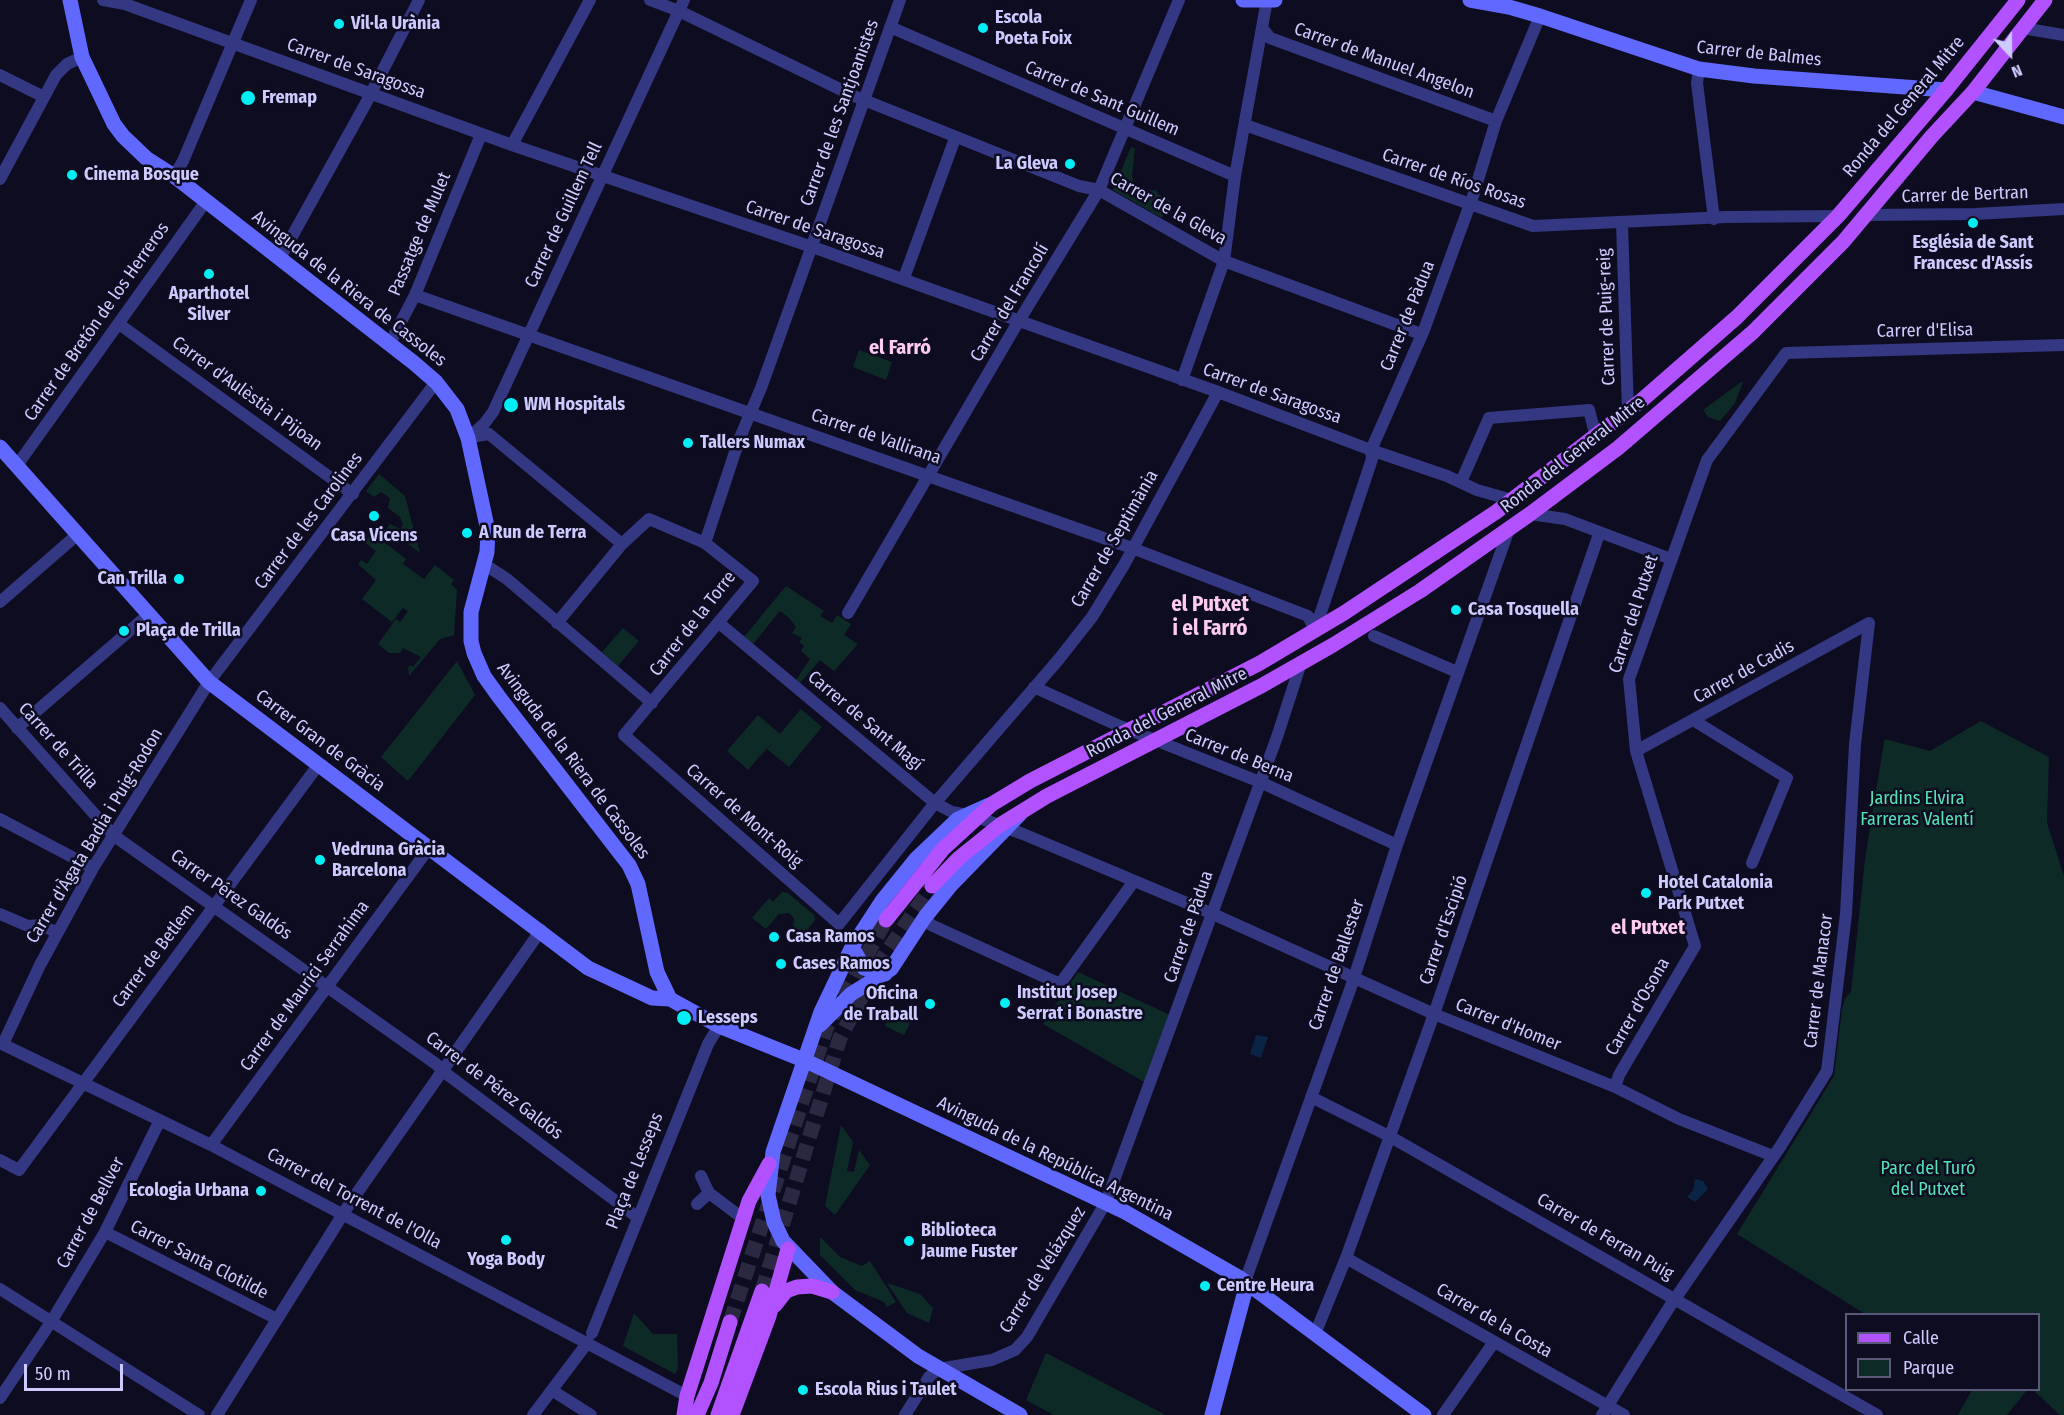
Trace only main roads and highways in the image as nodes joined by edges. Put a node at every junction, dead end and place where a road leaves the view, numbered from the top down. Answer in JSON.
{"nodes":[{"id":1,"x":2018,"y":0,"type":"edge"},
{"id":2,"x":2044,"y":0,"type":"edge"},
{"id":3,"x":1946,"y":90,"type":"junction"},
{"id":4,"x":1973,"y":92,"type":"junction"},
{"id":5,"x":1867,"y":215,"type":"junction"},
{"id":6,"x":1838,"y":216,"type":"junction"},
{"id":7,"x":1315,"y":630,"type":"junction"},
{"id":8,"x":1301,"y":663,"type":"junction"},
{"id":9,"x":932,"y":886,"type":"tunnel mouth"},
{"id":10,"x":886,"y":920,"type":"tunnel mouth"},
{"id":11,"x":770,"y":1164,"type":"road end"},
{"id":12,"x":788,"y":1249,"type":"road end"},
{"id":13,"x":762,"y":1291,"type":"tunnel mouth"},
{"id":14,"x":832,"y":1292,"type":"road end"},
{"id":15,"x":770,"y":1316,"type":"junction"},
{"id":16,"x":730,"y":1322,"type":"tunnel mouth"},
{"id":17,"x":687,"y":1396,"type":"junction"},
{"id":18,"x":699,"y":1410,"type":"edge"},
{"id":19,"x":684,"y":1415,"type":"edge"},
{"id":20,"x":723,"y":1415,"type":"edge"}],
"edges":[{"from":1,"to":3,"type":"main road","name":"Ronda del General Mitre"},
{"from":2,"to":4,"type":"main road","name":"Ronda del General Mitre"},
{"from":3,"to":4,"type":"main road"},
{"from":3,"to":6,"type":"main road","name":"Ronda del General Mitre"},
{"from":4,"to":5,"type":"main road","name":"Ronda del General Mitre"},
{"from":5,"to":6,"type":"main road"},
{"from":5,"to":8,"type":"main road","name":"Ronda del General Mitre"},
{"from":6,"to":7,"type":"main road","name":"Ronda del General Mitre"},
{"from":7,"to":8,"type":"main road"},
{"from":7,"to":10,"type":"main road","name":"Ronda del General Mitre"},
{"from":8,"to":9,"type":"main road","name":"Ronda del General Mitre"},
{"from":11,"to":17,"type":"main road"},
{"from":12,"to":15,"type":"main road"},
{"from":13,"to":20,"type":"main road"},
{"from":14,"to":15,"type":"main road"},
{"from":15,"to":20,"type":"main road"},
{"from":16,"to":18,"type":"main road"},
{"from":17,"to":18,"type":"main road"},
{"from":17,"to":19,"type":"main road"},
{"from":18,"to":20,"type":"main road"}]}
